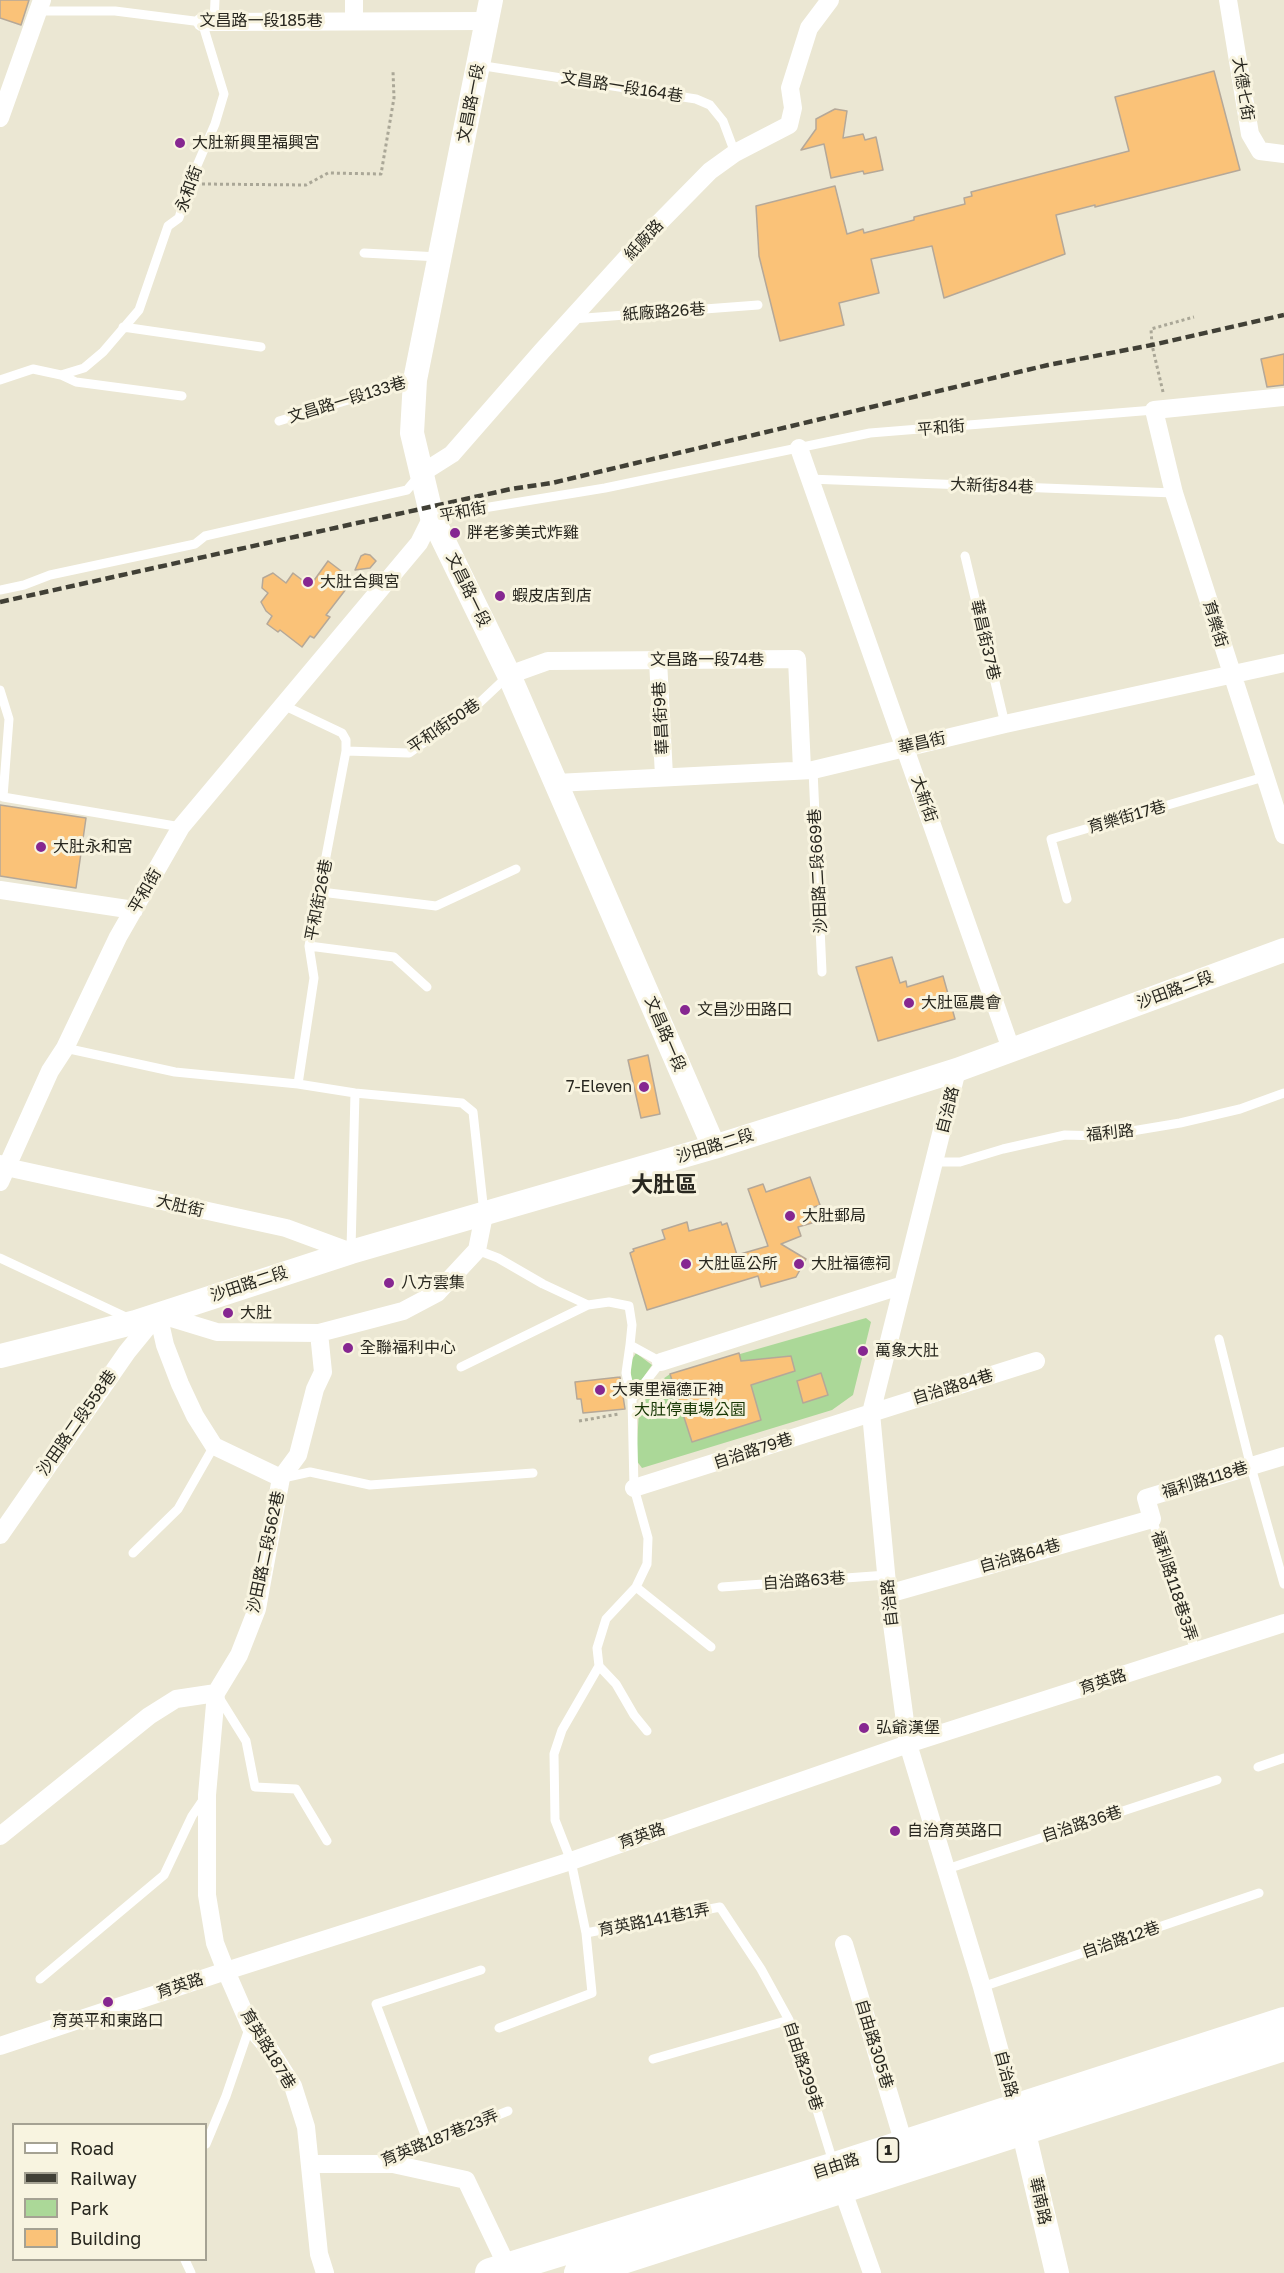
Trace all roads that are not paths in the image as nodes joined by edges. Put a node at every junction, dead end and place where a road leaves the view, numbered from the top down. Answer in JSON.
{"nodes":[{"id":1,"x":215,"y":0,"type":"edge"},
{"id":2,"x":354,"y":0,"type":"edge"},
{"id":3,"x":830,"y":0,"type":"edge"},
{"id":4,"x":1228,"y":0,"type":"edge"},
{"id":5,"x":39,"y":6,"type":"edge"},
{"id":6,"x":489,"y":10,"type":"edge"},
{"id":7,"x":354,"y":21,"type":"junction"},
{"id":8,"x":208,"y":22,"type":"junction"},
{"id":9,"x":478,"y":65,"type":"junction"},
{"id":10,"x":0,"y":118,"type":"edge"},
{"id":11,"x":735,"y":153,"type":"junction"},
{"id":12,"x":1284,"y":154,"type":"edge"},
{"id":13,"x":364,"y":253,"type":"dead end"},
{"id":14,"x":440,"y":257,"type":"junction"},
{"id":15,"x":758,"y":305,"type":"dead end"},
{"id":16,"x":571,"y":319,"type":"junction"},
{"id":17,"x":123,"y":327,"type":"junction"},
{"id":18,"x":261,"y":347,"type":"dead end"},
{"id":19,"x":62,"y":375,"type":"junction"},
{"id":20,"x":0,"y":380,"type":"edge"},
{"id":21,"x":415,"y":380,"type":"junction"},
{"id":22,"x":182,"y":396,"type":"dead end"},
{"id":23,"x":1284,"y":397,"type":"edge"},
{"id":24,"x":1160,"y":409,"type":"junction"},
{"id":25,"x":279,"y":421,"type":"dead end"},
{"id":26,"x":799,"y":448,"type":"junction"},
{"id":27,"x":422,"y":473,"type":"junction"},
{"id":28,"x":809,"y":478,"type":"junction"},
{"id":29,"x":1174,"y":493,"type":"junction"},
{"id":30,"x":432,"y":517,"type":"junction"},
{"id":31,"x":965,"y":556,"type":"dead end"},
{"id":32,"x":0,"y":590,"type":"edge"},
{"id":33,"x":658,"y":660,"type":"junction"},
{"id":34,"x":1284,"y":663,"type":"edge"},
{"id":35,"x":509,"y":675,"type":"junction"},
{"id":36,"x":1231,"y":675,"type":"junction"},
{"id":37,"x":0,"y":690,"type":"edge"},
{"id":38,"x":283,"y":705,"type":"junction"},
{"id":39,"x":1005,"y":724,"type":"junction"},
{"id":40,"x":906,"y":747,"type":"junction"},
{"id":41,"x":346,"y":751,"type":"junction"},
{"id":42,"x":807,"y":770,"type":"junction"},
{"id":43,"x":664,"y":776,"type":"junction"},
{"id":44,"x":1264,"y":777,"type":"junction"},
{"id":45,"x":556,"y":783,"type":"junction"},
{"id":46,"x":181,"y":827,"type":"junction"},
{"id":47,"x":1284,"y":835,"type":"edge"},
{"id":48,"x":516,"y":869,"type":"dead end"},
{"id":49,"x":0,"y":890,"type":"edge"},
{"id":50,"x":321,"y":892,"type":"junction"},
{"id":51,"x":1068,"y":899,"type":"dead end"},
{"id":52,"x":134,"y":910,"type":"junction"},
{"id":53,"x":309,"y":946,"type":"junction"},
{"id":54,"x":1284,"y":950,"type":"edge"},
{"id":55,"x":822,"y":972,"type":"dead end"},
{"id":56,"x":427,"y":987,"type":"dead end"},
{"id":57,"x":65,"y":1048,"type":"junction"},
{"id":58,"x":1011,"y":1049,"type":"junction"},
{"id":59,"x":957,"y":1070,"type":"junction"},
{"id":60,"x":298,"y":1084,"type":"junction"},
{"id":61,"x":355,"y":1093,"type":"junction"},
{"id":62,"x":1284,"y":1093,"type":"edge"},
{"id":63,"x":714,"y":1147,"type":"junction"},
{"id":64,"x":935,"y":1162,"type":"junction"},
{"id":65,"x":2,"y":1171,"type":"edge"},
{"id":66,"x":484,"y":1215,"type":"junction"},
{"id":67,"x":477,"y":1250,"type":"junction"},
{"id":68,"x":351,"y":1252,"type":"junction"},
{"id":69,"x":0,"y":1258,"type":"edge"},
{"id":70,"x":903,"y":1285,"type":"junction"},
{"id":71,"x":588,"y":1305,"type":"junction"},
{"id":72,"x":147,"y":1318,"type":"junction"},
{"id":73,"x":319,"y":1333,"type":"junction"},
{"id":74,"x":1219,"y":1339,"type":"dead end"},
{"id":75,"x":630,"y":1345,"type":"junction"},
{"id":76,"x":0,"y":1356,"type":"edge"},
{"id":77,"x":1036,"y":1361,"type":"dead end"},
{"id":78,"x":661,"y":1362,"type":"junction"},
{"id":79,"x":460,"y":1367,"type":"dead end"},
{"id":80,"x":632,"y":1399,"type":"junction"},
{"id":81,"x":871,"y":1413,"type":"junction"},
{"id":82,"x":214,"y":1446,"type":"junction"},
{"id":83,"x":1284,"y":1456,"type":"edge"},
{"id":84,"x":1251,"y":1467,"type":"junction"},
{"id":85,"x":533,"y":1473,"type":"dead end"},
{"id":86,"x":281,"y":1478,"type":"junction"},
{"id":87,"x":634,"y":1488,"type":"junction"},
{"id":88,"x":1152,"y":1519,"type":"junction"},
{"id":89,"x":0,"y":1535,"type":"edge"},
{"id":90,"x":133,"y":1553,"type":"dead end"},
{"id":91,"x":887,"y":1575,"type":"junction"},
{"id":92,"x":1284,"y":1584,"type":"edge"},
{"id":93,"x":636,"y":1587,"type":"junction"},
{"id":94,"x":722,"y":1587,"type":"dead end"},
{"id":95,"x":888,"y":1594,"type":"junction"},
{"id":96,"x":1284,"y":1623,"type":"edge"},
{"id":97,"x":711,"y":1647,"type":"dead end"},
{"id":98,"x":1196,"y":1653,"type":"junction"},
{"id":99,"x":599,"y":1666,"type":"junction"},
{"id":100,"x":216,"y":1693,"type":"junction"},
{"id":101,"x":647,"y":1731,"type":"dead end"},
{"id":102,"x":908,"y":1744,"type":"junction"},
{"id":103,"x":1284,"y":1758,"type":"edge"},
{"id":104,"x":1258,"y":1767,"type":"dead end"},
{"id":105,"x":1217,"y":1780,"type":"dead end"},
{"id":106,"x":207,"y":1795,"type":"junction"},
{"id":107,"x":0,"y":1836,"type":"edge"},
{"id":108,"x":327,"y":1841,"type":"dead end"},
{"id":109,"x":571,"y":1861,"type":"junction"},
{"id":110,"x":947,"y":1869,"type":"junction"},
{"id":111,"x":1259,"y":1893,"type":"dead end"},
{"id":112,"x":586,"y":1933,"type":"junction"},
{"id":113,"x":844,"y":1944,"type":"dead end"},
{"id":114,"x":761,"y":1969,"type":"joint"},
{"id":115,"x":480,"y":1970,"type":"dead end"},
{"id":116,"x":226,"y":1971,"type":"junction"},
{"id":117,"x":40,"y":1979,"type":"dead end"},
{"id":118,"x":982,"y":1987,"type":"junction"},
{"id":119,"x":789,"y":2020,"type":"junction"},
{"id":120,"x":1284,"y":2022,"type":"edge"},
{"id":121,"x":250,"y":2026,"type":"junction"},
{"id":122,"x":499,"y":2028,"type":"dead end"},
{"id":123,"x":0,"y":2046,"type":"edge"},
{"id":124,"x":1284,"y":2046,"type":"edge"},
{"id":125,"x":653,"y":2059,"type":"dead end"},
{"id":126,"x":508,"y":2111,"type":"dead end"},
{"id":127,"x":1019,"y":2119,"type":"junction"},
{"id":128,"x":207,"y":2142,"type":"edge"},
{"id":129,"x":428,"y":2143,"type":"junction"},
{"id":130,"x":904,"y":2144,"type":"junction"},
{"id":131,"x":311,"y":2164,"type":"junction"},
{"id":132,"x":372,"y":2165,"type":"junction"},
{"id":133,"x":838,"y":2177,"type":"junction"},
{"id":134,"x":499,"y":2270,"type":"edge"},
{"id":135,"x":325,"y":2273,"type":"edge"},
{"id":136,"x":579,"y":2273,"type":"edge"},
{"id":137,"x":872,"y":2273,"type":"edge"},
{"id":138,"x":1057,"y":2273,"type":"edge"}],
"edges":[{"from":1,"to":8,"type":"lane","name":"永和街"},
{"from":2,"to":7,"type":"street"},
{"from":3,"to":11,"type":"street","name":"紙廠路"},
{"from":4,"to":12,"type":"street","name":"大德七街"},
{"from":5,"to":8,"type":"lane","name":"文昌路一段185巷"},
{"from":5,"to":10,"type":"street"},
{"from":6,"to":7,"type":"street","name":"文昌路一段185巷"},
{"from":6,"to":9,"type":"street","name":"文昌路一段"},
{"from":7,"to":8,"type":"street","name":"文昌路一段185巷"},
{"from":8,"to":17,"type":"lane","name":"永和街"},
{"from":9,"to":11,"type":"lane","name":"文昌路一段164巷"},
{"from":9,"to":14,"type":"street","name":"文昌路一段"},
{"from":11,"to":16,"type":"street","name":"紙廠路"},
{"from":13,"to":14,"type":"lane"},
{"from":14,"to":21,"type":"street","name":"文昌路一段"},
{"from":15,"to":16,"type":"lane","name":"紙廠路26巷"},
{"from":16,"to":27,"type":"street","name":"紙廠路"},
{"from":17,"to":18,"type":"lane"},
{"from":17,"to":19,"type":"lane","name":"永和街"},
{"from":19,"to":20,"type":"lane"},
{"from":19,"to":22,"type":"lane"},
{"from":21,"to":25,"type":"lane","name":"文昌路一段133巷"},
{"from":21,"to":27,"type":"street","name":"文昌路一段"},
{"from":23,"to":24,"type":"street","name":"平和街"},
{"from":24,"to":26,"type":"lane","name":"平和街"},
{"from":24,"to":29,"type":"street","name":"育樂街"},
{"from":26,"to":28,"type":"street","name":"大新街"},
{"from":26,"to":30,"type":"lane","name":"平和街"},
{"from":27,"to":30,"type":"street","name":"文昌路一段"},
{"from":27,"to":32,"type":"lane"},
{"from":28,"to":29,"type":"lane","name":"大新街84巷"},
{"from":28,"to":40,"type":"street","name":"大新街"},
{"from":29,"to":36,"type":"street","name":"育樂街"},
{"from":30,"to":35,"type":"street","name":"文昌路一段"},
{"from":30,"to":38,"type":"street","name":"平和街"},
{"from":31,"to":39,"type":"lane","name":"華昌街37巷"},
{"from":33,"to":35,"type":"street","name":"文昌路一段74巷"},
{"from":33,"to":42,"type":"street","name":"文昌路一段74巷"},
{"from":33,"to":43,"type":"street","name":"華昌街9巷"},
{"from":34,"to":36,"type":"street","name":"華昌街"},
{"from":35,"to":41,"type":"lane","name":"平和街50巷"},
{"from":35,"to":45,"type":"street","name":"文昌路一段"},
{"from":36,"to":39,"type":"street","name":"華昌街"},
{"from":36,"to":44,"type":"street","name":"育樂街"},
{"from":37,"to":46,"type":"lane"},
{"from":38,"to":41,"type":"lane"},
{"from":38,"to":46,"type":"street","name":"平和街"},
{"from":39,"to":40,"type":"street","name":"華昌街"},
{"from":40,"to":42,"type":"street","name":"華昌街"},
{"from":40,"to":58,"type":"street","name":"大新街"},
{"from":41,"to":50,"type":"lane","name":"平和街26巷"},
{"from":42,"to":43,"type":"street","name":"華昌街"},
{"from":42,"to":55,"type":"lane","name":"沙田路二段669巷"},
{"from":43,"to":45,"type":"street","name":"華昌街"},
{"from":44,"to":47,"type":"street","name":"育樂街"},
{"from":44,"to":51,"type":"lane","name":"育樂街17巷"},
{"from":45,"to":63,"type":"street","name":"文昌路一段"},
{"from":46,"to":52,"type":"street","name":"平和街"},
{"from":48,"to":50,"type":"lane"},
{"from":49,"to":52,"type":"street"},
{"from":50,"to":53,"type":"lane","name":"平和街26巷"},
{"from":52,"to":57,"type":"street","name":"平和街"},
{"from":53,"to":56,"type":"lane"},
{"from":53,"to":60,"type":"lane","name":"平和街26巷"},
{"from":54,"to":58,"type":"street","name":"沙田路二段"},
{"from":57,"to":60,"type":"lane"},
{"from":57,"to":65,"type":"street","name":"平和街"},
{"from":58,"to":59,"type":"street","name":"沙田路二段"},
{"from":59,"to":63,"type":"street","name":"沙田路二段"},
{"from":59,"to":64,"type":"street","name":"自治路"},
{"from":60,"to":61,"type":"lane"},
{"from":61,"to":66,"type":"lane"},
{"from":61,"to":68,"type":"lane"},
{"from":62,"to":64,"type":"lane","name":"福利路"},
{"from":63,"to":66,"type":"street","name":"沙田路二段"},
{"from":64,"to":70,"type":"street","name":"自治路"},
{"from":65,"to":68,"type":"street","name":"大肚街"},
{"from":66,"to":67,"type":"street"},
{"from":66,"to":68,"type":"street","name":"沙田路二段"},
{"from":67,"to":71,"type":"lane"},
{"from":67,"to":73,"type":"street"},
{"from":68,"to":72,"type":"street","name":"沙田路二段"},
{"from":69,"to":72,"type":"lane"},
{"from":70,"to":78,"type":"street"},
{"from":70,"to":81,"type":"street","name":"自治路"},
{"from":71,"to":75,"type":"lane"},
{"from":71,"to":79,"type":"lane"},
{"from":72,"to":73,"type":"street"},
{"from":72,"to":76,"type":"street","name":"沙田路二段"},
{"from":72,"to":82,"type":"street"},
{"from":72,"to":89,"type":"street","name":"沙田路二段558巷"},
{"from":73,"to":86,"type":"street"},
{"from":74,"to":84,"type":"lane"},
{"from":75,"to":78,"type":"lane"},
{"from":75,"to":80,"type":"lane"},
{"from":77,"to":81,"type":"street","name":"自治路84巷"},
{"from":78,"to":80,"type":"lane"},
{"from":80,"to":87,"type":"lane"},
{"from":81,"to":87,"type":"street","name":"自治路79巷"},
{"from":81,"to":91,"type":"street","name":"自治路"},
{"from":82,"to":86,"type":"street","name":"沙田路二段562巷"},
{"from":82,"to":90,"type":"lane"},
{"from":83,"to":84,"type":"street","name":"福利路118巷"},
{"from":84,"to":88,"type":"street","name":"福利路118巷"},
{"from":84,"to":92,"type":"lane"},
{"from":85,"to":86,"type":"lane"},
{"from":86,"to":100,"type":"street","name":"沙田路二段562巷"},
{"from":87,"to":93,"type":"lane"},
{"from":88,"to":95,"type":"street","name":"自治路64巷"},
{"from":88,"to":98,"type":"lane","name":"福利路118巷3弄"},
{"from":91,"to":94,"type":"lane","name":"自治路63巷"},
{"from":91,"to":95,"type":"street","name":"自治路"},
{"from":93,"to":97,"type":"lane"},
{"from":93,"to":99,"type":"lane"},
{"from":95,"to":102,"type":"street","name":"自治路"},
{"from":96,"to":98,"type":"street","name":"育英路"},
{"from":98,"to":102,"type":"street","name":"育英路"},
{"from":99,"to":101,"type":"lane"},
{"from":99,"to":109,"type":"lane"},
{"from":100,"to":106,"type":"street","name":"育英路187巷"},
{"from":100,"to":107,"type":"street"},
{"from":100,"to":108,"type":"lane"},
{"from":102,"to":109,"type":"street","name":"育英路"},
{"from":102,"to":110,"type":"street","name":"自治路"},
{"from":103,"to":104,"type":"lane"},
{"from":105,"to":110,"type":"lane","name":"自治路36巷"},
{"from":106,"to":116,"type":"street","name":"育英路187巷"},
{"from":106,"to":117,"type":"lane"},
{"from":109,"to":112,"type":"lane"},
{"from":109,"to":116,"type":"street","name":"育英路"},
{"from":110,"to":118,"type":"street","name":"自治路"},
{"from":111,"to":118,"type":"lane","name":"自治路12巷"},
{"from":112,"to":114,"type":"lane","name":"育英路141巷1弄"},
{"from":112,"to":122,"type":"lane"},
{"from":113,"to":130,"type":"street","name":"自由路305巷"},
{"from":114,"to":119,"type":"lane","name":"自由路299巷"},
{"from":115,"to":129,"type":"lane"},
{"from":116,"to":121,"type":"street","name":"育英路187巷"},
{"from":116,"to":123,"type":"street","name":"育英路"},
{"from":118,"to":127,"type":"street","name":"自治路"},
{"from":119,"to":125,"type":"lane"},
{"from":119,"to":133,"type":"lane","name":"自由路299巷"},
{"from":120,"to":127,"type":"main road","name":"自由路","number":"1"},
{"from":121,"to":128,"type":"lane"},
{"from":121,"to":131,"type":"street","name":"育英路187巷"},
{"from":124,"to":127,"type":"main road","name":"自由路","number":"1"},
{"from":126,"to":129,"type":"lane","name":"育英路187巷23弄"},
{"from":127,"to":130,"type":"main road","name":"自由路","number":"1"},
{"from":127,"to":133,"type":"main road","name":"自由路","number":"1"},
{"from":127,"to":138,"type":"street","name":"華南路"},
{"from":129,"to":132,"type":"lane","name":"育英路187巷23弄"},
{"from":130,"to":133,"type":"main road","name":"自由路","number":"1"},
{"from":131,"to":132,"type":"street","name":"育英路187巷23弄"},
{"from":131,"to":135,"type":"street","name":"育英路187巷"},
{"from":132,"to":134,"type":"street","name":"育英路187巷23弄"},
{"from":133,"to":134,"type":"main road","name":"自由路","number":"1"},
{"from":133,"to":136,"type":"main road","name":"自由路","number":"1"},
{"from":133,"to":137,"type":"street"}]}
